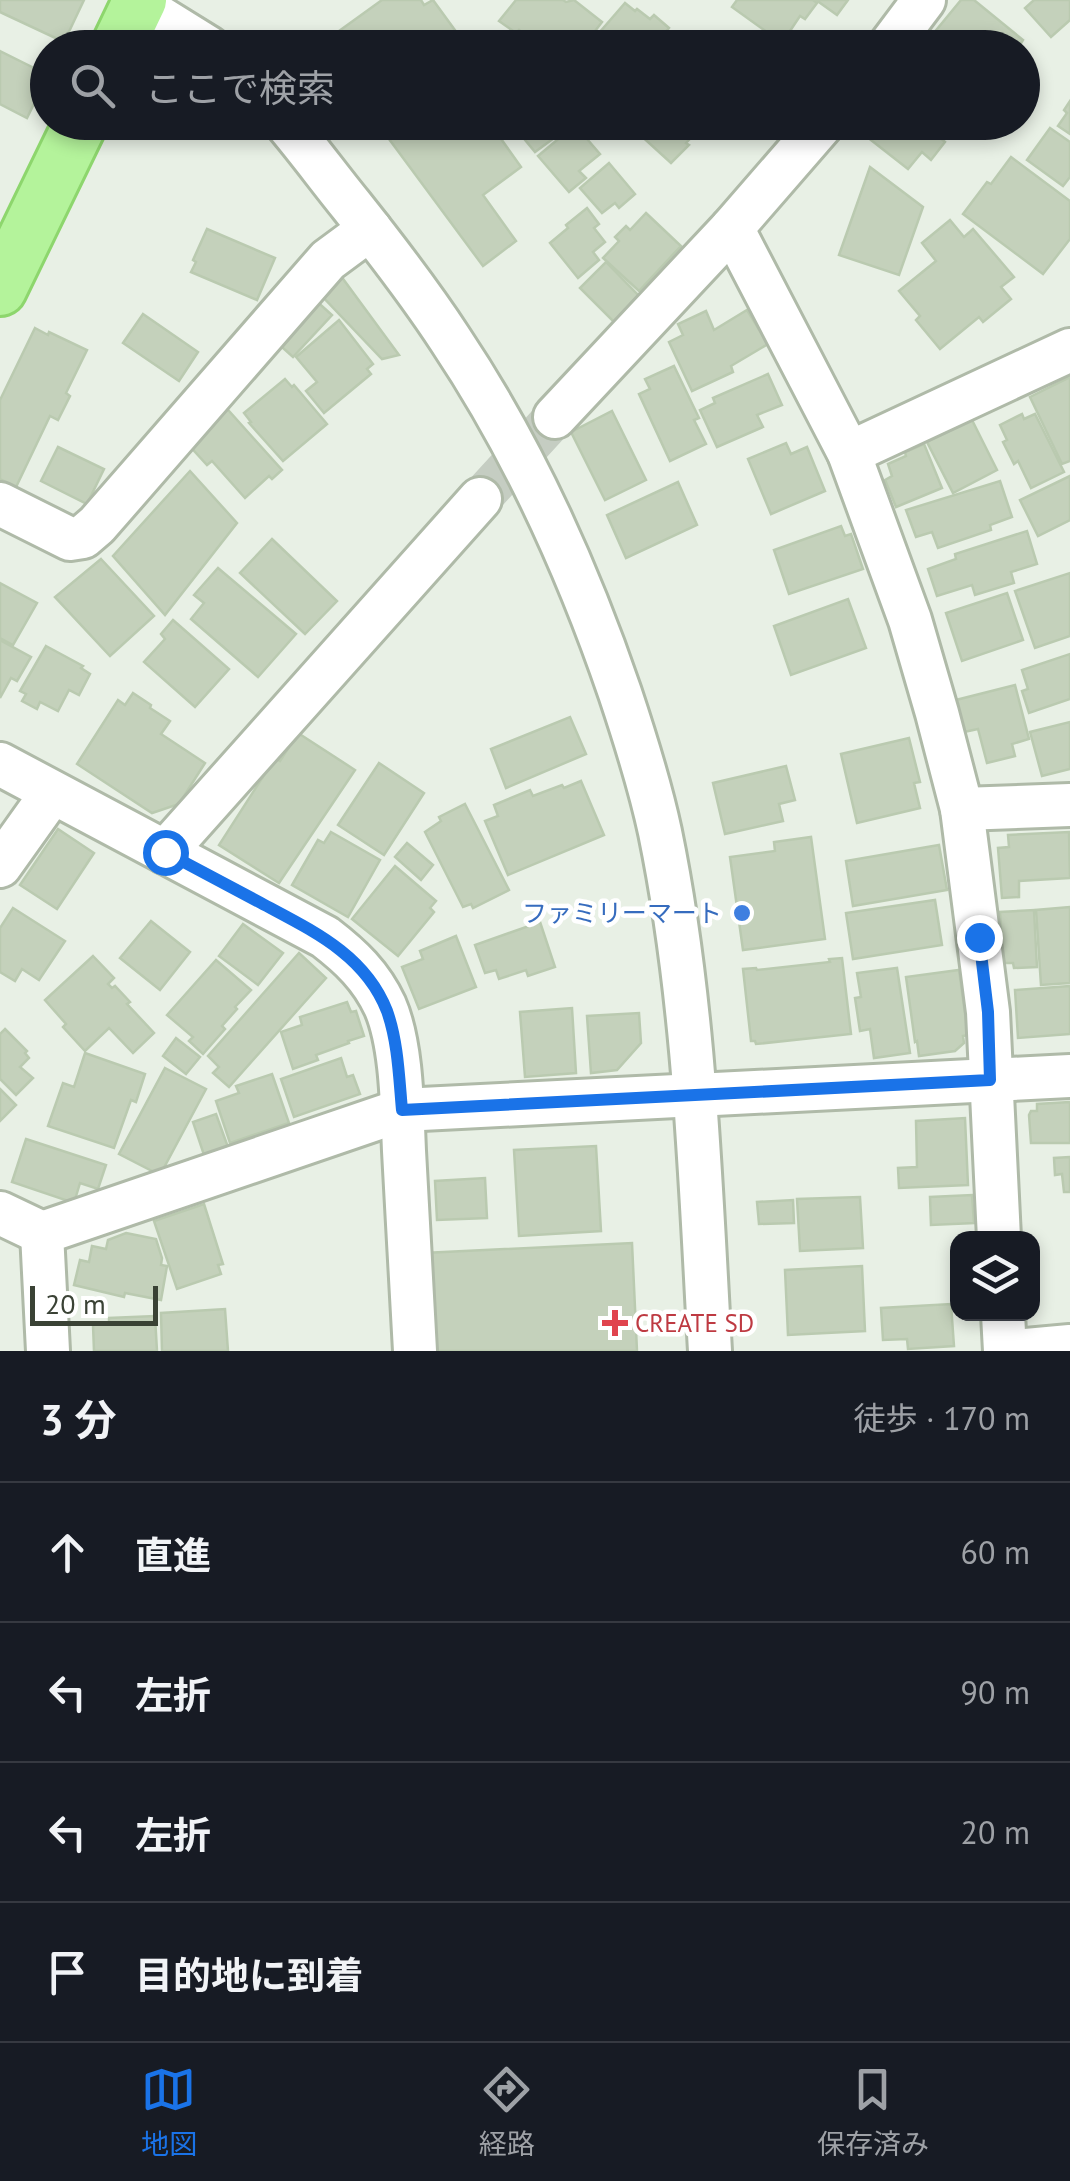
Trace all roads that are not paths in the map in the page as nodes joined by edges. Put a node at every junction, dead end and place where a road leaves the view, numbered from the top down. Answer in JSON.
{"nodes":[{"id":1,"x":924,"y":0,"type":"edge"},
{"id":2,"x":132,"y":17,"type":"edge"},
{"id":3,"x":164,"y":30,"type":"edge"},
{"id":4,"x":902,"y":30,"type":"edge"},
{"id":5,"x":72,"y":140,"type":"edge"},
{"id":6,"x":299,"y":140,"type":"edge"},
{"id":7,"x":808,"y":140,"type":"edge"},
{"id":8,"x":732,"y":228,"type":"junction"},
{"id":9,"x":370,"y":229,"type":"junction"},
{"id":10,"x":0,"y":289,"type":"edge"},
{"id":11,"x":1070,"y":350,"type":"edge"},
{"id":12,"x":555,"y":417,"type":"tunnel mouth"},
{"id":13,"x":849,"y":453,"type":"junction"},
{"id":14,"x":480,"y":499,"type":"tunnel mouth"},
{"id":15,"x":0,"y":504,"type":"edge"},
{"id":16,"x":0,"y":764,"type":"edge"},
{"id":17,"x":52,"y":792,"type":"junction"},
{"id":18,"x":1070,"y":804,"type":"edge"},
{"id":19,"x":962,"y":809,"type":"junction"},
{"id":20,"x":165,"y":852,"type":"junction"},
{"id":21,"x":0,"y":866,"type":"edge"},
{"id":22,"x":1070,"y":1076,"type":"edge"},
{"id":23,"x":990,"y":1080,"type":"junction"},
{"id":24,"x":694,"y":1094,"type":"junction"},
{"id":25,"x":402,"y":1110,"type":"junction"},
{"id":26,"x":0,"y":1212,"type":"edge"},
{"id":27,"x":999,"y":1231,"type":"edge"},
{"id":28,"x":42,"y":1233,"type":"junction"},
{"id":29,"x":1003,"y":1321,"type":"edge"},
{"id":30,"x":1070,"y":1346,"type":"edge"},
{"id":31,"x":48,"y":1351,"type":"edge"},
{"id":32,"x":414,"y":1351,"type":"edge"},
{"id":33,"x":710,"y":1351,"type":"edge"},
{"id":34,"x":1005,"y":1351,"type":"edge"},
{"id":35,"x":1014,"y":1351,"type":"edge"}],
"edges":[{"from":1,"to":4,"type":"street"},
{"from":2,"to":3,"type":"street"},
{"from":5,"to":10,"type":"main road"},
{"from":6,"to":9,"type":"street"},
{"from":7,"to":8,"type":"street"},
{"from":8,"to":12,"type":"street"},
{"from":8,"to":13,"type":"street"},
{"from":9,"to":15,"type":"street"},
{"from":9,"to":24,"type":"street"},
{"from":11,"to":13,"type":"street"},
{"from":13,"to":19,"type":"street"},
{"from":14,"to":20,"type":"street"},
{"from":16,"to":17,"type":"street"},
{"from":17,"to":20,"type":"street"},
{"from":17,"to":21,"type":"street"},
{"from":18,"to":19,"type":"street"},
{"from":19,"to":23,"type":"street"},
{"from":20,"to":25,"type":"street"},
{"from":22,"to":23,"type":"street"},
{"from":23,"to":24,"type":"street"},
{"from":23,"to":27,"type":"street"},
{"from":24,"to":25,"type":"street"},
{"from":24,"to":33,"type":"street"},
{"from":25,"to":28,"type":"street"},
{"from":25,"to":32,"type":"street"},
{"from":26,"to":28,"type":"street"},
{"from":28,"to":31,"type":"street"},
{"from":29,"to":34,"type":"street"},
{"from":30,"to":35,"type":"street"}]}
